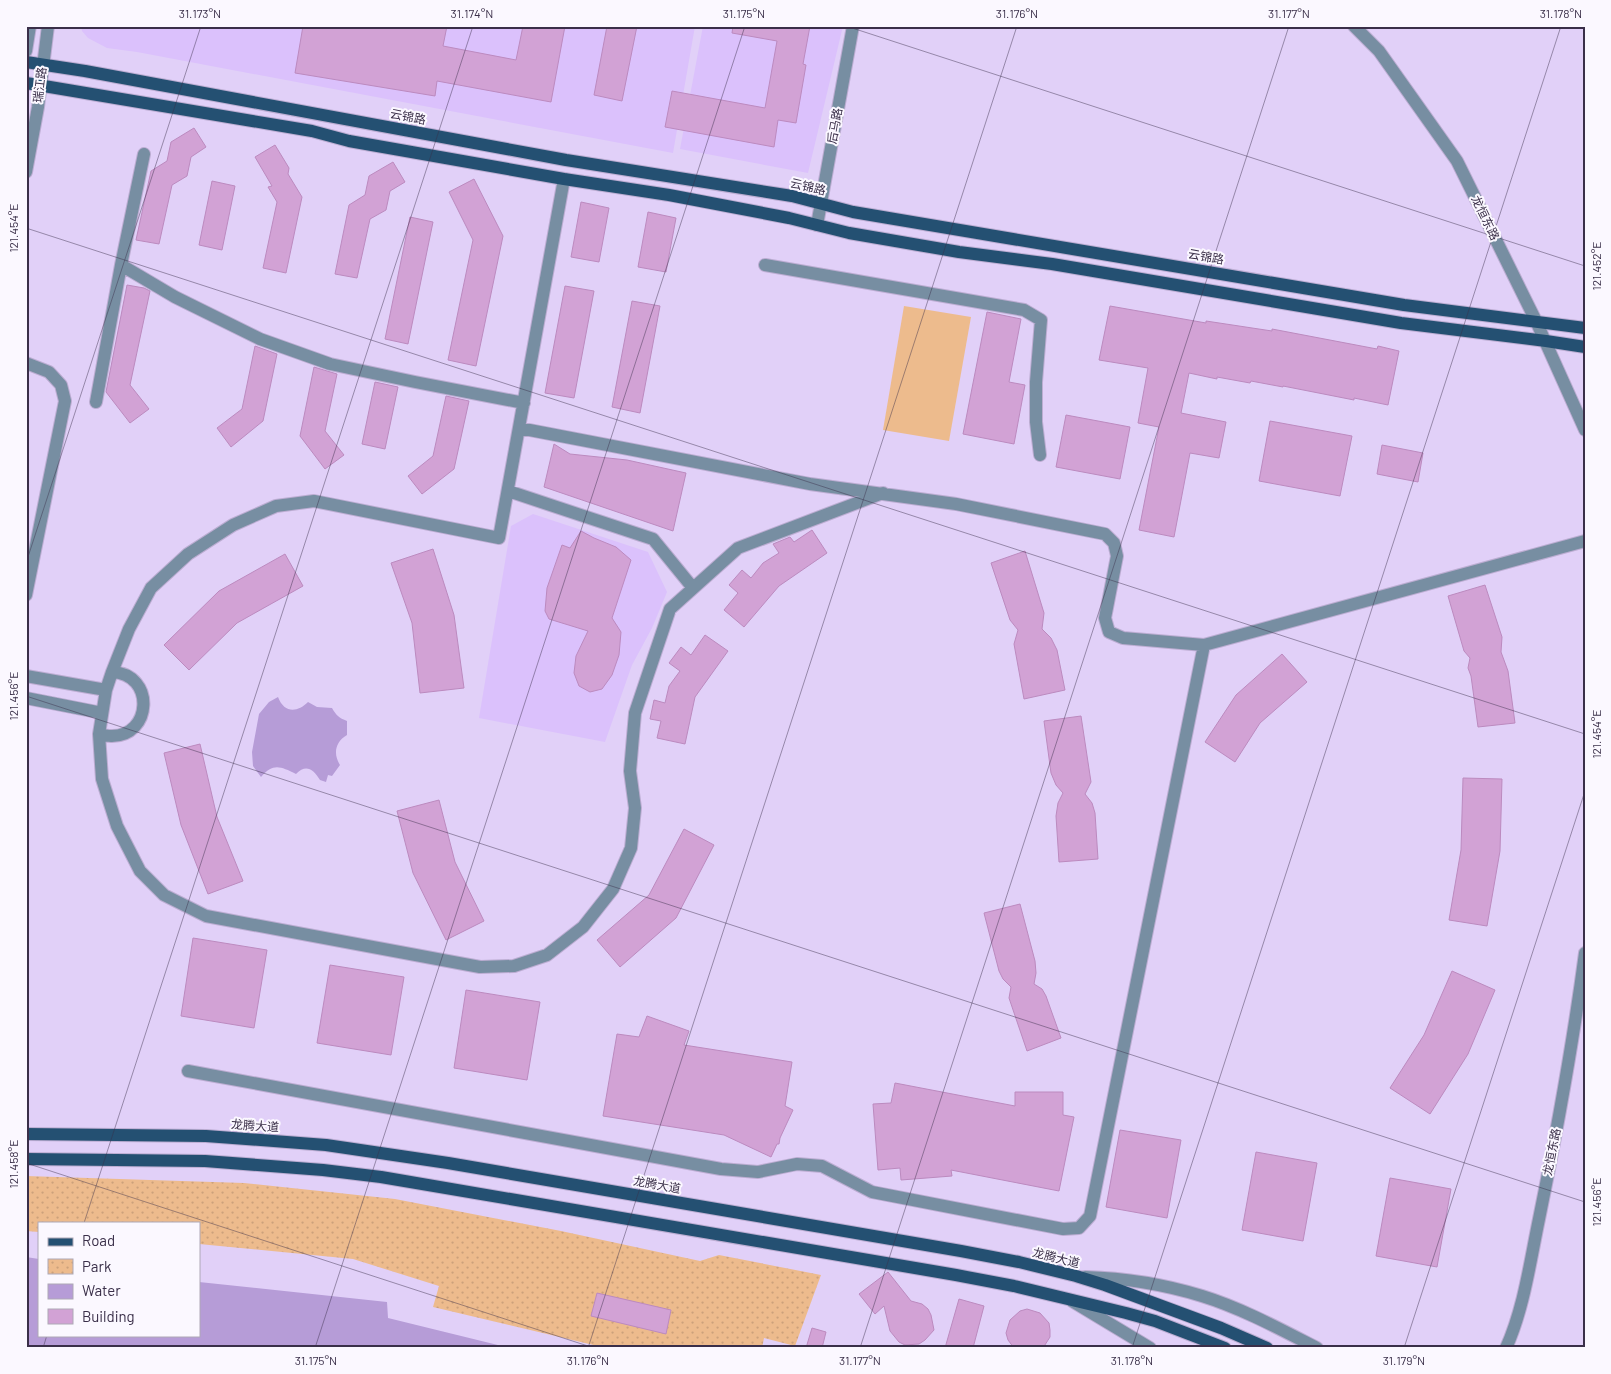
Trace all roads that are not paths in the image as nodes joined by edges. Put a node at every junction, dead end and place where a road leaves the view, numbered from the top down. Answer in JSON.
{"nodes":[{"id":1,"x":30,"y":26,"type":"edge"},
{"id":2,"x":48,"y":26,"type":"edge"},
{"id":3,"x":853,"y":26,"type":"edge"},
{"id":4,"x":1354,"y":26,"type":"edge"},
{"id":5,"x":26,"y":51,"type":"edge"},
{"id":6,"x":26,"y":62,"type":"edge"},
{"id":7,"x":43,"y":64,"type":"junction"},
{"id":8,"x":26,"y":83,"type":"edge"},
{"id":9,"x":40,"y":85,"type":"junction"},
{"id":10,"x":144,"y":154,"type":"dead end"},
{"id":11,"x":26,"y":172,"type":"edge"},
{"id":12,"x":564,"y":179,"type":"junction"},
{"id":13,"x":821,"y":204,"type":"junction"},
{"id":14,"x":817,"y":225,"type":"junction"},
{"id":15,"x":121,"y":265,"type":"junction"},
{"id":16,"x":765,"y":265,"type":"dead end"},
{"id":17,"x":1536,"y":321,"type":"junction"},
{"id":18,"x":1585,"y":328,"type":"edge"},
{"id":19,"x":1546,"y":341,"type":"junction"},
{"id":20,"x":1585,"y":347,"type":"edge"},
{"id":21,"x":26,"y":363,"type":"edge"},
{"id":22,"x":96,"y":402,"type":"dead end"},
{"id":23,"x":524,"y":403,"type":"junction"},
{"id":24,"x":519,"y":428,"type":"junction"},
{"id":25,"x":1585,"y":430,"type":"edge"},
{"id":26,"x":1040,"y":455,"type":"dead end"},
{"id":27,"x":508,"y":490,"type":"junction"},
{"id":28,"x":883,"y":493,"type":"junction"},
{"id":29,"x":1585,"y":541,"type":"edge"},
{"id":30,"x":693,"y":588,"type":"junction"},
{"id":31,"x":26,"y":595,"type":"edge"},
{"id":32,"x":1204,"y":645,"type":"junction"},
{"id":33,"x":112,"y":672,"type":"junction"},
{"id":34,"x":26,"y":676,"type":"edge"},
{"id":35,"x":106,"y":690,"type":"junction"},
{"id":36,"x":26,"y":698,"type":"edge"},
{"id":37,"x":102,"y":713,"type":"junction"},
{"id":38,"x":100,"y":734,"type":"junction"},
{"id":39,"x":1585,"y":953,"type":"edge"},
{"id":40,"x":188,"y":1071,"type":"dead end"},
{"id":41,"x":26,"y":1134,"type":"edge"},
{"id":42,"x":26,"y":1158,"type":"edge"},
{"id":43,"x":1076,"y":1276,"type":"junction"},
{"id":44,"x":1070,"y":1300,"type":"junction"},
{"id":45,"x":1220,"y":1346,"type":"edge"},
{"id":46,"x":1150,"y":1348,"type":"edge"},
{"id":47,"x":1267,"y":1348,"type":"edge"},
{"id":48,"x":1317,"y":1348,"type":"edge"},
{"id":49,"x":1506,"y":1348,"type":"edge"}],
"edges":[{"from":1,"to":5,"type":"street","name":"瑞江路"},
{"from":2,"to":7,"type":"street","name":"瑞江路"},
{"from":3,"to":13,"type":"street","name":"后马路"},
{"from":4,"to":17,"type":"street","name":"龙恒东路"},
{"from":6,"to":7,"type":"main road","name":"云锦路"},
{"from":7,"to":9,"type":"street","name":"瑞江路"},
{"from":7,"to":13,"type":"main road","name":"云锦路"},
{"from":8,"to":9,"type":"main road"},
{"from":9,"to":11,"type":"street","name":"瑞江路"},
{"from":9,"to":12,"type":"main road"},
{"from":10,"to":15,"type":"street"},
{"from":12,"to":14,"type":"main road"},
{"from":12,"to":23,"type":"street"},
{"from":13,"to":14,"type":"street","name":"后马路"},
{"from":13,"to":17,"type":"main road","name":"云锦路"},
{"from":14,"to":19,"type":"main road"},
{"from":15,"to":22,"type":"street"},
{"from":15,"to":23,"type":"street"},
{"from":16,"to":26,"type":"street"},
{"from":17,"to":18,"type":"main road","name":"云锦路"},
{"from":17,"to":19,"type":"street","name":"龙恒东路"},
{"from":19,"to":20,"type":"main road"},
{"from":19,"to":25,"type":"street","name":"龙恒东路"},
{"from":21,"to":31,"type":"street"},
{"from":23,"to":24,"type":"street"},
{"from":24,"to":27,"type":"street"},
{"from":24,"to":28,"type":"street"},
{"from":27,"to":30,"type":"street"},
{"from":27,"to":33,"type":"street"},
{"from":28,"to":30,"type":"street"},
{"from":28,"to":32,"type":"street"},
{"from":29,"to":32,"type":"street"},
{"from":30,"to":38,"type":"street"},
{"from":32,"to":40,"type":"street"},
{"from":33,"to":35,"type":"street"},
{"from":33,"to":38,"type":"street"},
{"from":34,"to":35,"type":"street"},
{"from":35,"to":37,"type":"street"},
{"from":36,"to":37,"type":"street"},
{"from":37,"to":38,"type":"street"},
{"from":39,"to":49,"type":"street","name":"龙恒东路"},
{"from":41,"to":43,"type":"main road","name":"龙腾大道"},
{"from":42,"to":44,"type":"main road"},
{"from":43,"to":47,"type":"main road","name":"龙腾大道"},
{"from":43,"to":48,"type":"street"},
{"from":44,"to":45,"type":"main road"},
{"from":44,"to":46,"type":"street"}]}
